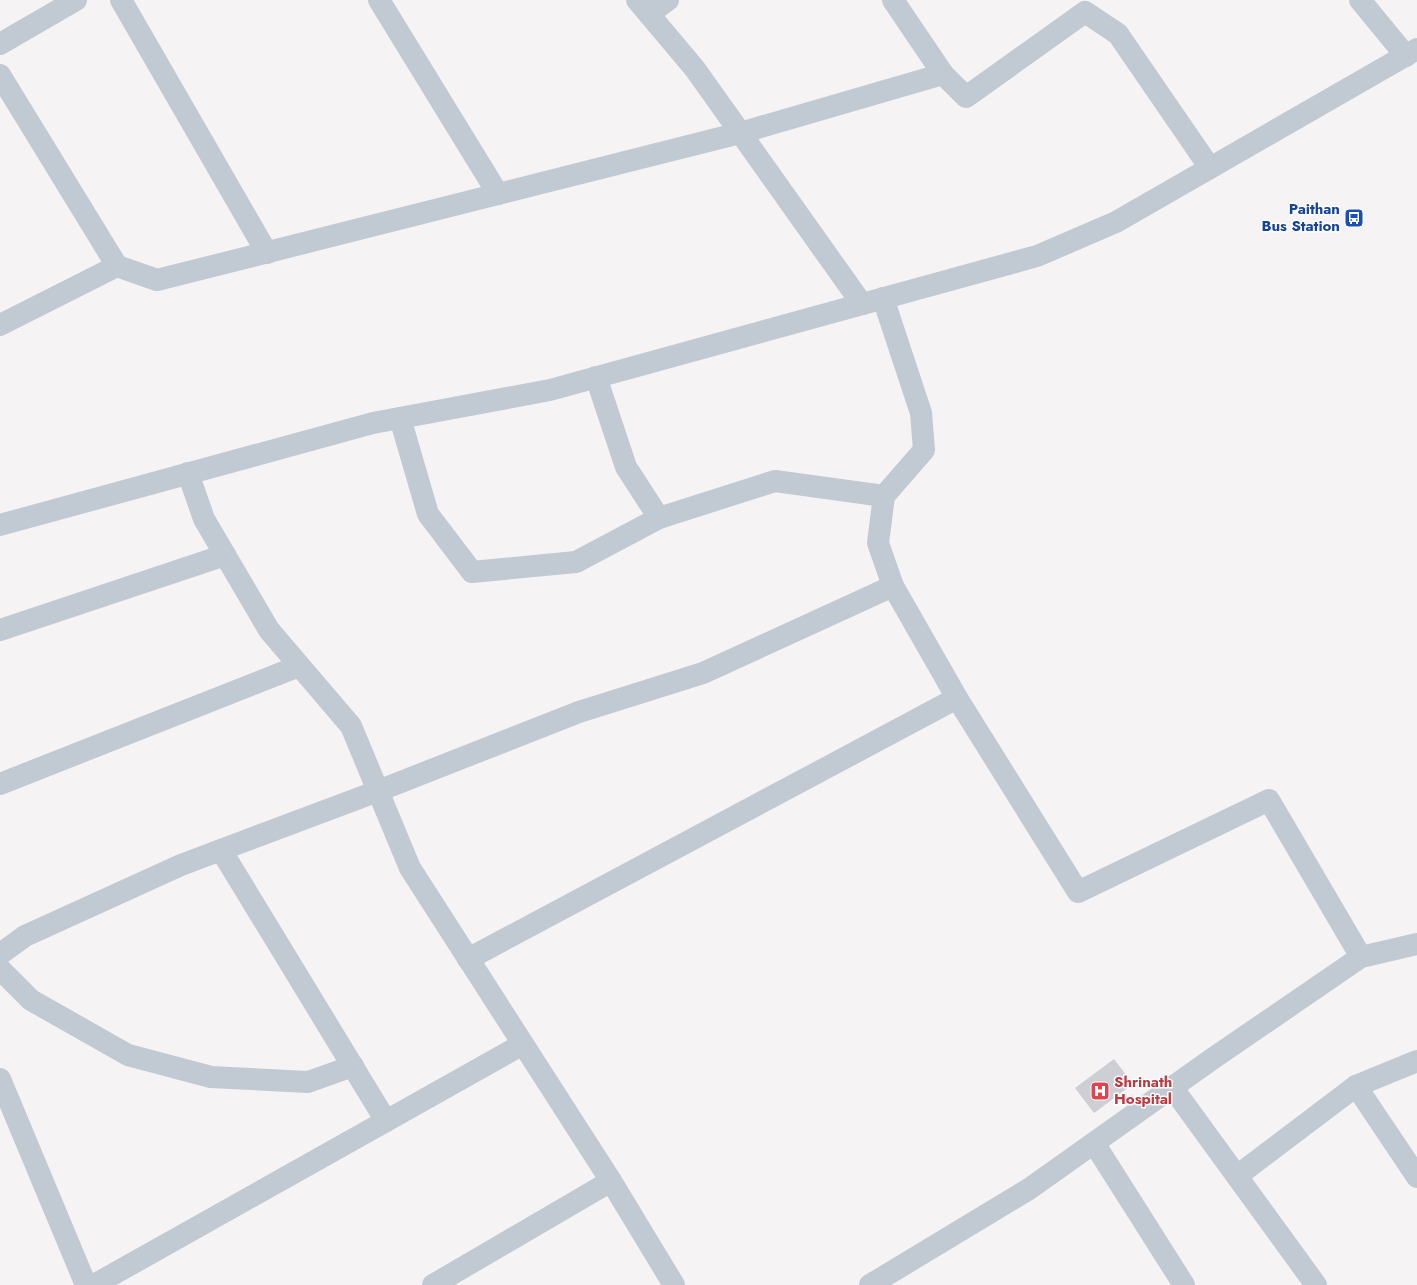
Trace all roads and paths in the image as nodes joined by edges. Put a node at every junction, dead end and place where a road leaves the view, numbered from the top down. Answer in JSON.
{"nodes":[{"id":1,"x":76,"y":0,"type":"edge"},
{"id":2,"x":121,"y":0,"type":"edge"},
{"id":3,"x":379,"y":0,"type":"edge"},
{"id":4,"x":668,"y":0,"type":"edge"},
{"id":5,"x":893,"y":0,"type":"edge"},
{"id":6,"x":1360,"y":0,"type":"edge"},
{"id":7,"x":643,"y":7,"type":"edge"},
{"id":8,"x":0,"y":44,"type":"edge"},
{"id":9,"x":1411,"y":52,"type":"edge"},
{"id":10,"x":943,"y":74,"type":"junction"},
{"id":11,"x":0,"y":75,"type":"edge"},
{"id":12,"x":740,"y":133,"type":"junction"},
{"id":13,"x":1210,"y":168,"type":"junction"},
{"id":14,"x":498,"y":194,"type":"junction"},
{"id":15,"x":267,"y":252,"type":"junction"},
{"id":16,"x":117,"y":266,"type":"junction"},
{"id":17,"x":883,"y":298,"type":"junction"},
{"id":18,"x":862,"y":304,"type":"junction"},
{"id":19,"x":0,"y":325,"type":"edge"},
{"id":20,"x":596,"y":377,"type":"junction"},
{"id":21,"x":400,"y":418,"type":"junction"},
{"id":22,"x":188,"y":474,"type":"junction"},
{"id":23,"x":884,"y":496,"type":"junction"},
{"id":24,"x":659,"y":518,"type":"junction"},
{"id":25,"x":0,"y":525,"type":"edge"},
{"id":26,"x":225,"y":555,"type":"junction"},
{"id":27,"x":893,"y":586,"type":"junction"},
{"id":28,"x":0,"y":630,"type":"edge"},
{"id":29,"x":300,"y":666,"type":"junction"},
{"id":30,"x":957,"y":698,"type":"junction"},
{"id":31,"x":0,"y":784,"type":"edge"},
{"id":32,"x":378,"y":791,"type":"junction"},
{"id":33,"x":221,"y":850,"type":"junction"},
{"id":34,"x":1417,"y":944,"type":"edge"},
{"id":35,"x":0,"y":954,"type":"edge"},
{"id":36,"x":1361,"y":957,"type":"junction"},
{"id":37,"x":468,"y":959,"type":"junction"},
{"id":38,"x":0,"y":969,"type":"edge"},
{"id":39,"x":523,"y":1044,"type":"junction"},
{"id":40,"x":1417,"y":1061,"type":"edge"},
{"id":41,"x":353,"y":1066,"type":"junction"},
{"id":42,"x":0,"y":1078,"type":"edge"},
{"id":43,"x":1356,"y":1086,"type":"junction"},
{"id":44,"x":1172,"y":1087,"type":"junction"},
{"id":45,"x":386,"y":1121,"type":"junction"},
{"id":46,"x":1094,"y":1143,"type":"junction"},
{"id":47,"x":1237,"y":1176,"type":"junction"},
{"id":48,"x":1417,"y":1177,"type":"edge"},
{"id":49,"x":611,"y":1181,"type":"junction"},
{"id":50,"x":86,"y":1285,"type":"edge"},
{"id":51,"x":94,"y":1285,"type":"edge"},
{"id":52,"x":433,"y":1285,"type":"edge"},
{"id":53,"x":674,"y":1285,"type":"edge"},
{"id":54,"x":870,"y":1285,"type":"edge"},
{"id":55,"x":1184,"y":1285,"type":"edge"},
{"id":56,"x":1316,"y":1285,"type":"edge"}],
"edges":[{"from":1,"to":8,"type":"street"},
{"from":2,"to":15,"type":"street"},
{"from":3,"to":14,"type":"street"},
{"from":4,"to":7,"type":"street"},
{"from":5,"to":10,"type":"street"},
{"from":6,"to":9,"type":"street"},
{"from":7,"to":12,"type":"street"},
{"from":9,"to":13,"type":"street"},
{"from":10,"to":12,"type":"street"},
{"from":10,"to":13,"type":"street"},
{"from":11,"to":16,"type":"street"},
{"from":12,"to":14,"type":"street"},
{"from":12,"to":18,"type":"street"},
{"from":13,"to":17,"type":"street"},
{"from":14,"to":15,"type":"street"},
{"from":15,"to":16,"type":"street"},
{"from":16,"to":19,"type":"street"},
{"from":17,"to":18,"type":"street"},
{"from":17,"to":23,"type":"street"},
{"from":18,"to":20,"type":"street"},
{"from":20,"to":21,"type":"street"},
{"from":20,"to":24,"type":"street"},
{"from":21,"to":22,"type":"street"},
{"from":21,"to":24,"type":"street"},
{"from":22,"to":25,"type":"street"},
{"from":22,"to":26,"type":"street"},
{"from":23,"to":24,"type":"street"},
{"from":23,"to":27,"type":"street"},
{"from":26,"to":28,"type":"street"},
{"from":26,"to":29,"type":"street"},
{"from":27,"to":30,"type":"street"},
{"from":27,"to":32,"type":"street"},
{"from":29,"to":31,"type":"street"},
{"from":29,"to":32,"type":"street"},
{"from":30,"to":36,"type":"street"},
{"from":30,"to":37,"type":"street"},
{"from":32,"to":33,"type":"street"},
{"from":32,"to":37,"type":"street"},
{"from":33,"to":35,"type":"street"},
{"from":33,"to":41,"type":"street"},
{"from":34,"to":36,"type":"street"},
{"from":36,"to":44,"type":"street"},
{"from":37,"to":39,"type":"street"},
{"from":38,"to":41,"type":"street"},
{"from":39,"to":45,"type":"street"},
{"from":39,"to":49,"type":"street"},
{"from":40,"to":43,"type":"street"},
{"from":41,"to":45,"type":"street"},
{"from":42,"to":50,"type":"street"},
{"from":43,"to":47,"type":"street"},
{"from":43,"to":48,"type":"street"},
{"from":44,"to":46,"type":"street"},
{"from":44,"to":47,"type":"street"},
{"from":45,"to":51,"type":"street"},
{"from":46,"to":54,"type":"street"},
{"from":46,"to":55,"type":"street"},
{"from":47,"to":56,"type":"street"},
{"from":49,"to":52,"type":"street"},
{"from":49,"to":53,"type":"street"}]}
